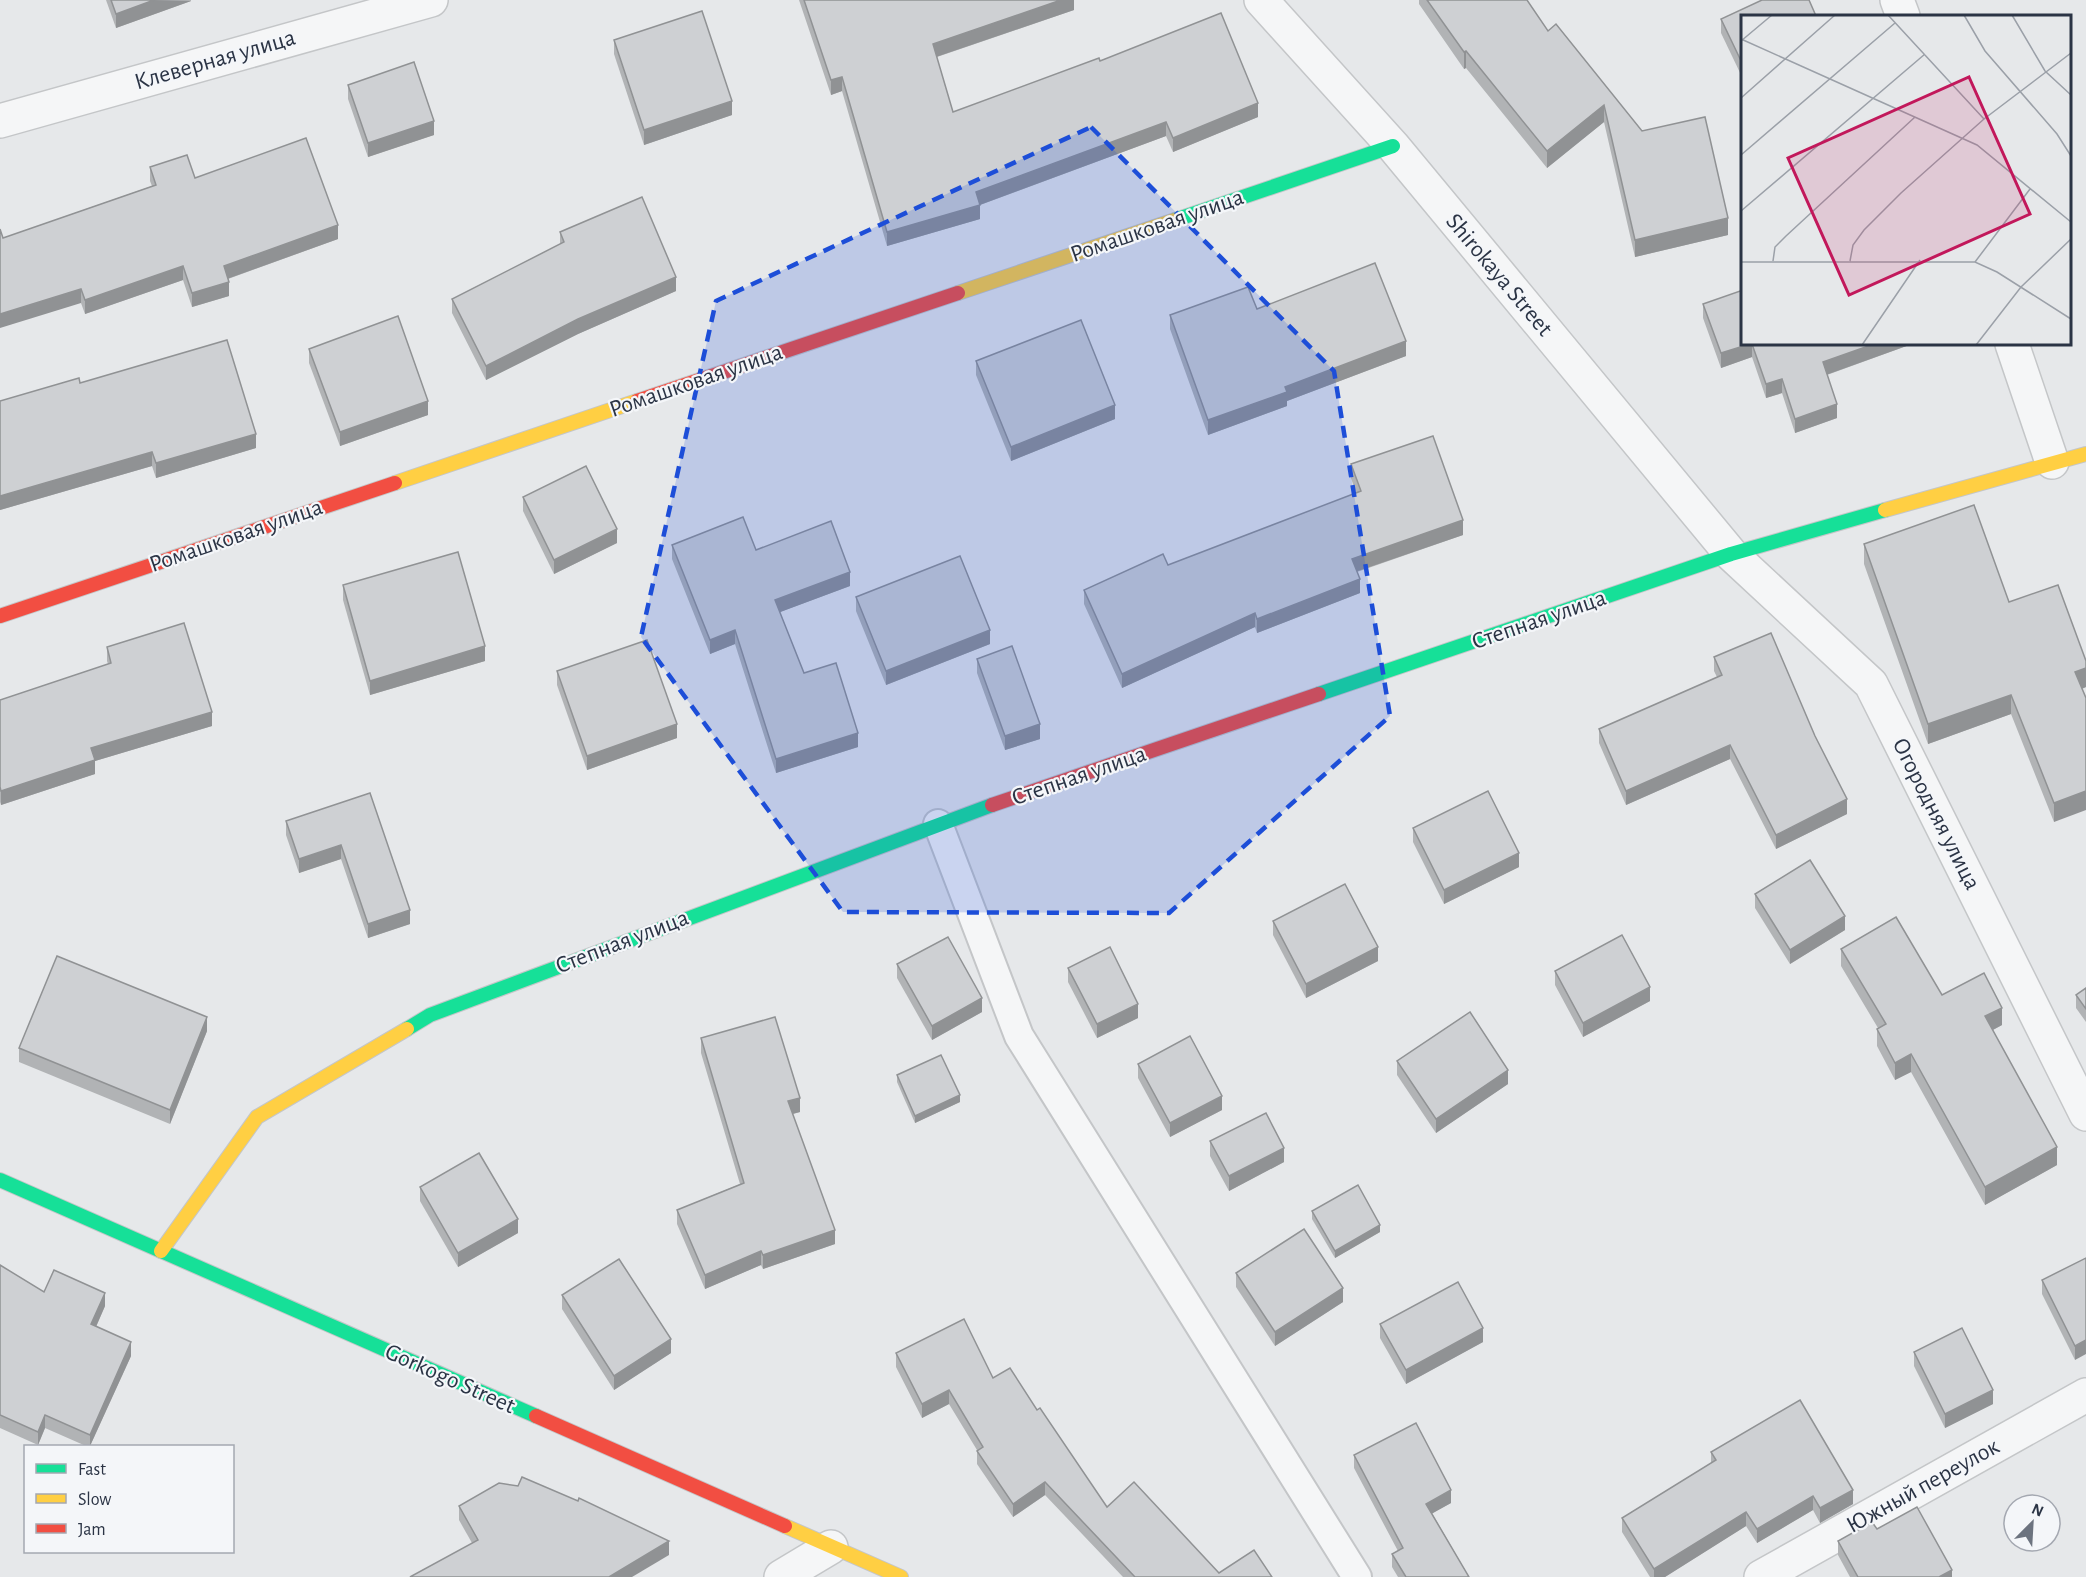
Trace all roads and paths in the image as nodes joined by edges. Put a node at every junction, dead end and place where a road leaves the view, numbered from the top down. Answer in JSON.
{"nodes":[{"id":1,"x":430,"y":0,"type":"edge"},
{"id":2,"x":1261,"y":0,"type":"edge"},
{"id":3,"x":1897,"y":0,"type":"edge"},
{"id":4,"x":1903,"y":15,"type":"edge"},
{"id":5,"x":0,"y":121,"type":"edge"},
{"id":6,"x":1393,"y":146,"type":"junction"},
{"id":7,"x":2012,"y":345,"type":"edge"},
{"id":8,"x":2086,"y":454,"type":"edge"},
{"id":9,"x":2052,"y":462,"type":"junction"},
{"id":10,"x":1731,"y":554,"type":"junction"},
{"id":11,"x":0,"y":616,"type":"edge"},
{"id":12,"x":938,"y":824,"type":"junction"},
{"id":13,"x":2086,"y":1114,"type":"edge"},
{"id":14,"x":0,"y":1180,"type":"edge"},
{"id":15,"x":161,"y":1251,"type":"junction"},
{"id":16,"x":2086,"y":1395,"type":"edge"},
{"id":17,"x":831,"y":1547,"type":"junction"},
{"id":18,"x":781,"y":1577,"type":"edge"},
{"id":19,"x":901,"y":1577,"type":"edge"},
{"id":20,"x":1357,"y":1577,"type":"edge"},
{"id":21,"x":1761,"y":1577,"type":"edge"}],
"edges":[{"from":1,"to":5,"type":"street","name":"Клеверная улица"},
{"from":2,"to":6,"type":"street","name":"Shirokaya Street"},
{"from":3,"to":4,"type":"street"},
{"from":6,"to":10,"type":"street","name":"Shirokaya Street"},
{"from":6,"to":11,"type":"street","name":"Ромашковая улица"},
{"from":7,"to":9,"type":"street"},
{"from":8,"to":9,"type":"street","name":"Степная улица"},
{"from":9,"to":10,"type":"street","name":"Степная улица"},
{"from":10,"to":12,"type":"street","name":"Степная улица"},
{"from":10,"to":13,"type":"street","name":"Огородняя улица"},
{"from":12,"to":15,"type":"street","name":"Степная улица"},
{"from":12,"to":20,"type":"lane"},
{"from":14,"to":15,"type":"street","name":"Gorkogo Street"},
{"from":15,"to":17,"type":"street","name":"Gorkogo Street"},
{"from":16,"to":21,"type":"street","name":"Южный переулок"},
{"from":17,"to":18,"type":"street"},
{"from":17,"to":19,"type":"street","name":"Gorkogo Street"}]}
